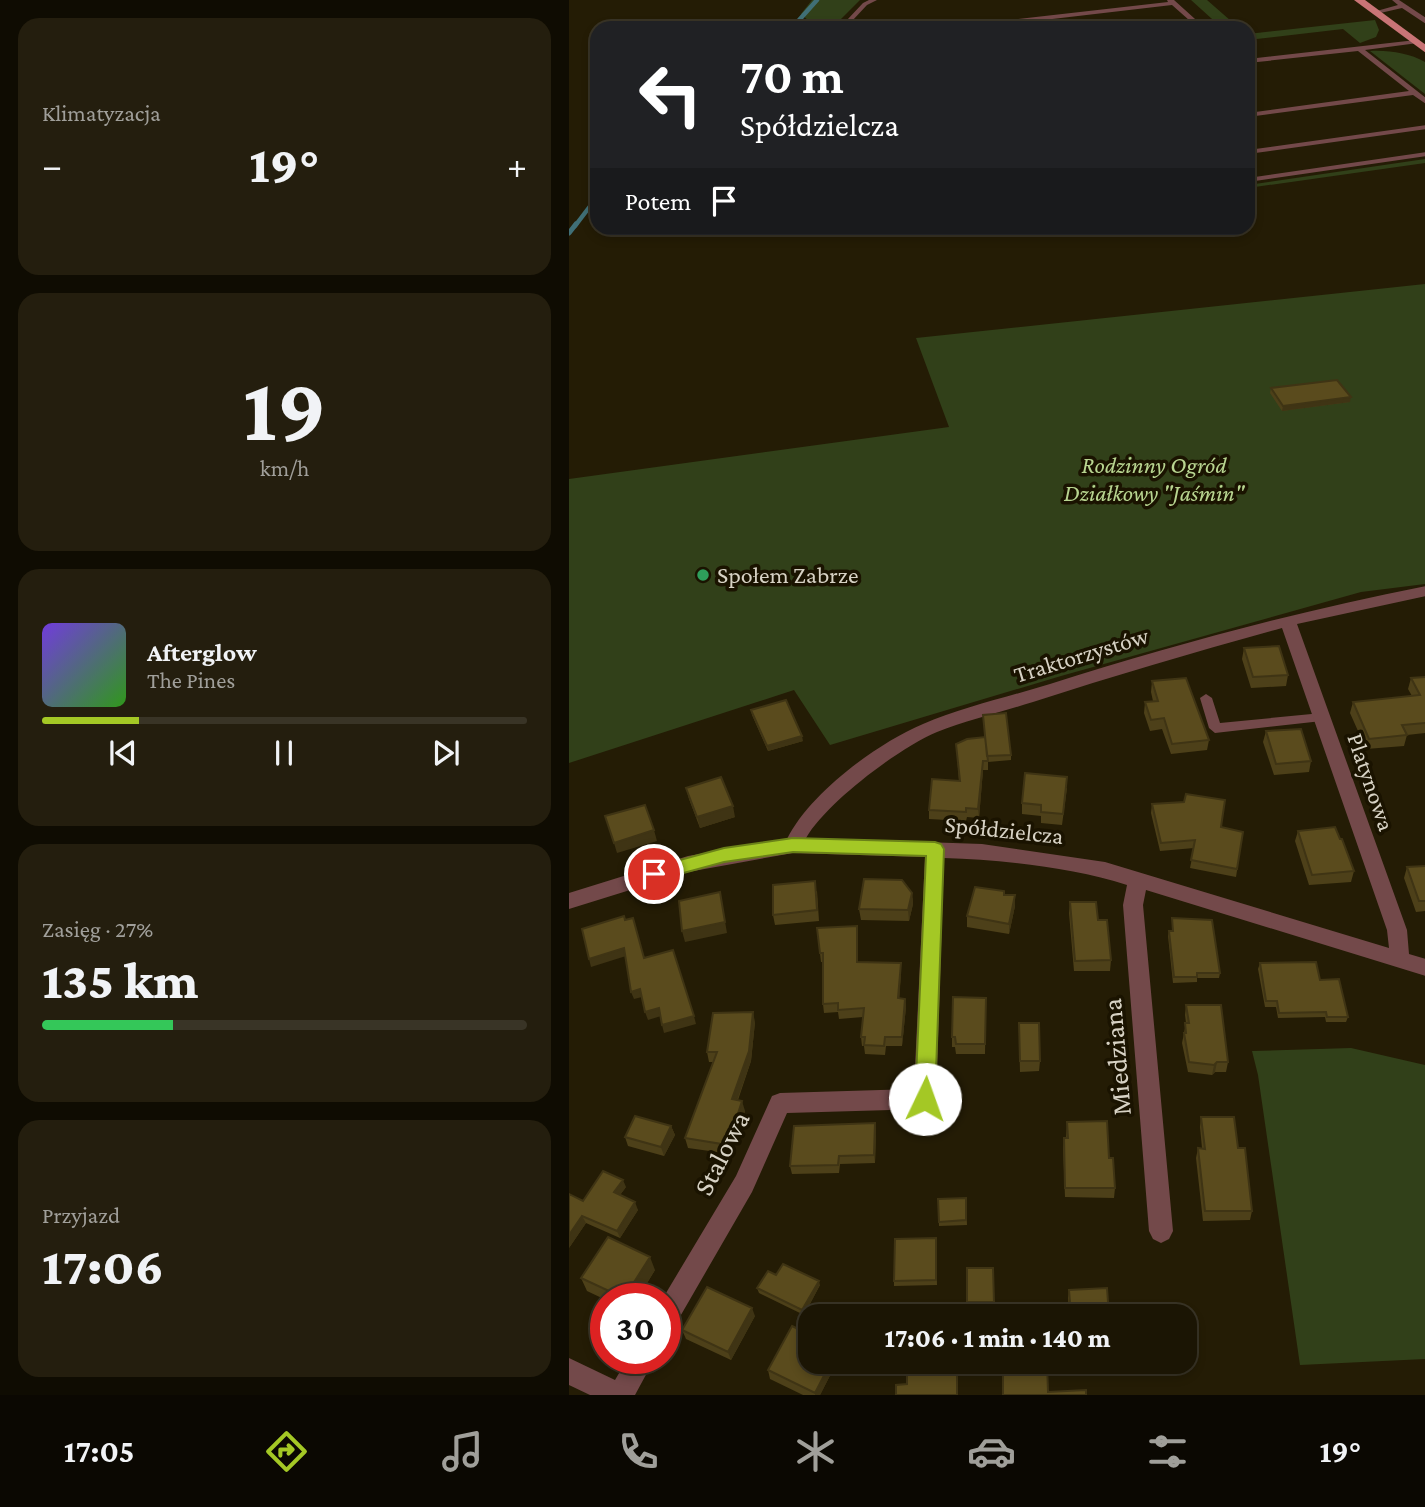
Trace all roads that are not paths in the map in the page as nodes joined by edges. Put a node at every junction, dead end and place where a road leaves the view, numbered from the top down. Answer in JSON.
{"nodes":[{"id":1,"x":874,"y":0,"type":"edge"},
{"id":2,"x":1359,"y":0,"type":"edge"},
{"id":3,"x":1395,"y":0,"type":"edge"},
{"id":4,"x":1171,"y":1,"type":"edge"},
{"id":5,"x":1403,"y":6,"type":"junction"},
{"id":6,"x":1376,"y":12,"type":"junction"},
{"id":7,"x":849,"y":21,"type":"edge"},
{"id":8,"x":1035,"y":21,"type":"edge"},
{"id":9,"x":1194,"y":21,"type":"edge"},
{"id":10,"x":1425,"y":22,"type":"edge"},
{"id":11,"x":1416,"y":42,"type":"junction"},
{"id":12,"x":1359,"y":48,"type":"junction"},
{"id":13,"x":1425,"y":50,"type":"edge"},
{"id":14,"x":1255,"y":60,"type":"edge"},
{"id":15,"x":1413,"y":93,"type":"junction"},
{"id":16,"x":1425,"y":102,"type":"edge"},
{"id":17,"x":1255,"y":114,"type":"edge"},
{"id":18,"x":1425,"y":127,"type":"edge"},
{"id":19,"x":1255,"y":151,"type":"edge"},
{"id":20,"x":1425,"y":154,"type":"edge"},
{"id":21,"x":1255,"y":179,"type":"edge"},
{"id":22,"x":1425,"y":591,"type":"edge"},
{"id":23,"x":1288,"y":621,"type":"junction"},
{"id":24,"x":1206,"y":698,"type":"dead end"},
{"id":25,"x":1322,"y":718,"type":"junction"},
{"id":26,"x":793,"y":845,"type":"junction"},
{"id":27,"x":935,"y":849,"type":"junction"},
{"id":28,"x":1138,"y":879,"type":"junction"},
{"id":29,"x":569,"y":901,"type":"edge"},
{"id":30,"x":1397,"y":959,"type":"junction"},
{"id":31,"x":1425,"y":968,"type":"edge"},
{"id":32,"x":1161,"y":1231,"type":"dead end"},
{"id":33,"x":681,"y":1291,"type":"edge"},
{"id":34,"x":569,"y":1371,"type":"edge"},
{"id":35,"x":632,"y":1374,"type":"edge"},
{"id":36,"x":619,"y":1395,"type":"edge"}],
"edges":[{"from":1,"to":7,"type":"lane"},
{"from":2,"to":6,"type":"main road"},
{"from":3,"to":5,"type":"lane"},
{"from":4,"to":8,"type":"lane"},
{"from":4,"to":9,"type":"lane"},
{"from":5,"to":6,"type":"lane"},
{"from":5,"to":10,"type":"lane"},
{"from":6,"to":11,"type":"main road"},
{"from":11,"to":12,"type":"lane"},
{"from":11,"to":13,"type":"main road"},
{"from":12,"to":14,"type":"lane"},
{"from":12,"to":15,"type":"lane"},
{"from":15,"to":16,"type":"lane"},
{"from":15,"to":17,"type":"lane"},
{"from":18,"to":19,"type":"lane"},
{"from":20,"to":21,"type":"lane"},
{"from":22,"to":23,"type":"street","name":"Traktorzystów"},
{"from":23,"to":25,"type":"street","name":"Platynowa"},
{"from":23,"to":26,"type":"street","name":"Traktorzystów"},
{"from":24,"to":25,"type":"lane"},
{"from":25,"to":30,"type":"street","name":"Platynowa"},
{"from":26,"to":27,"type":"street","name":"Spółdzielcza"},
{"from":26,"to":29,"type":"street","name":"Spółdzielcza"},
{"from":27,"to":28,"type":"street","name":"Spółdzielcza"},
{"from":27,"to":33,"type":"street","name":"Stalowa"},
{"from":28,"to":30,"type":"street","name":"Spółdzielcza"},
{"from":28,"to":32,"type":"street","name":"Miedziana"},
{"from":30,"to":31,"type":"street","name":"Spółdzielcza"},
{"from":34,"to":36,"type":"street"},
{"from":35,"to":36,"type":"street"}]}
